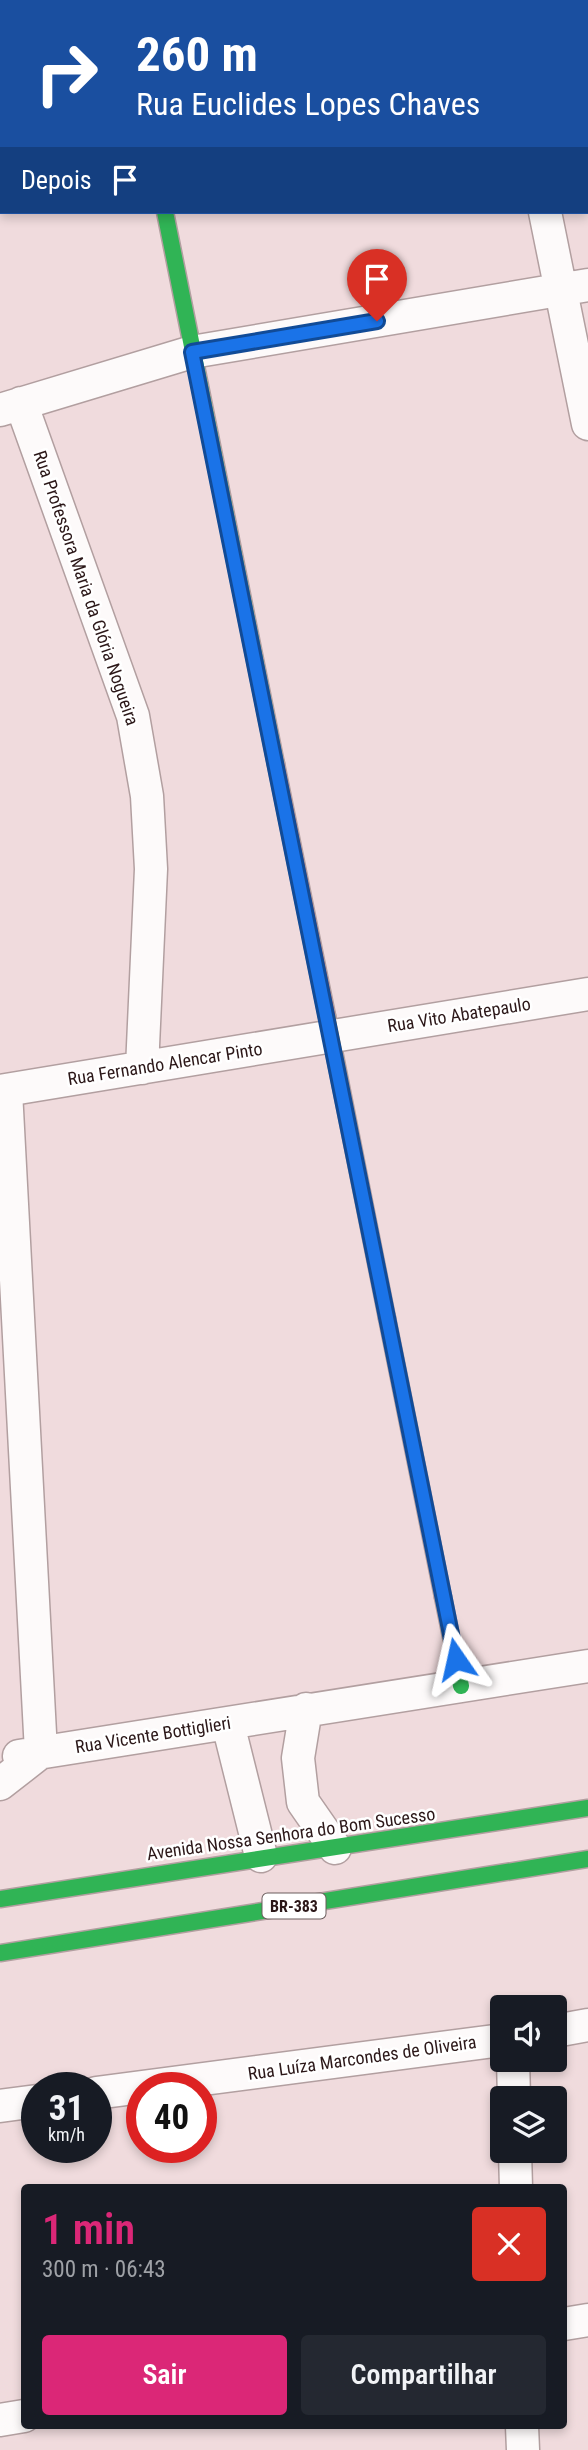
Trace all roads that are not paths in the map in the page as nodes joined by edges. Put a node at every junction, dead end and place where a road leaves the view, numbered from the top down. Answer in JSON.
{"nodes":[{"id":1,"x":165,"y":214,"type":"edge"},
{"id":2,"x":546,"y":214,"type":"edge"},
{"id":3,"x":575,"y":288,"type":"edge"},
{"id":4,"x":192,"y":352,"type":"junction"},
{"id":5,"x":11,"y":407,"type":"edge"},
{"id":6,"x":588,"y":425,"type":"edge"},
{"id":7,"x":588,"y":994,"type":"edge"},
{"id":8,"x":331,"y":1036,"type":"junction"},
{"id":9,"x":142,"y":1068,"type":"junction"},
{"id":10,"x":3,"y":1091,"type":"edge"},
{"id":11,"x":13,"y":1460,"type":"edge"},
{"id":12,"x":588,"y":1666,"type":"edge"},
{"id":13,"x":461,"y":1686,"type":"junction"},
{"id":14,"x":306,"y":1709,"type":"junction"},
{"id":15,"x":228,"y":1724,"type":"junction"},
{"id":16,"x":41,"y":1752,"type":"junction"},
{"id":17,"x":0,"y":1759,"type":"edge"},
{"id":18,"x":0,"y":1784,"type":"edge"},
{"id":19,"x":588,"y":1808,"type":"edge"},
{"id":20,"x":335,"y":1848,"type":"junction"},
{"id":21,"x":261,"y":1856,"type":"junction"},
{"id":22,"x":588,"y":1859,"type":"edge"},
{"id":23,"x":0,"y":1899,"type":"edge"},
{"id":24,"x":0,"y":1953,"type":"edge"},
{"id":25,"x":588,"y":2025,"type":"edge"},
{"id":26,"x":567,"y":2029,"type":"edge"},
{"id":27,"x":490,"y":2041,"type":"edge"},
{"id":28,"x":112,"y":2092,"type":"edge"},
{"id":29,"x":21,"y":2103,"type":"edge"},
{"id":30,"x":0,"y":2106,"type":"edge"},
{"id":31,"x":515,"y":2163,"type":"edge"},
{"id":32,"x":516,"y":2184,"type":"edge"},
{"id":33,"x":588,"y":2320,"type":"edge"},
{"id":34,"x":567,"y":2324,"type":"edge"},
{"id":35,"x":21,"y":2416,"type":"edge"},
{"id":36,"x":0,"y":2420,"type":"edge"},
{"id":37,"x":522,"y":2429,"type":"edge"},
{"id":38,"x":523,"y":2450,"type":"edge"}],
"edges":[{"from":1,"to":4,"type":"street"},
{"from":2,"to":3,"type":"street"},
{"from":3,"to":4,"type":"street"},
{"from":3,"to":6,"type":"street"},
{"from":4,"to":5,"type":"street"},
{"from":4,"to":8,"type":"street"},
{"from":5,"to":9,"type":"street","name":"Rua Professora Maria da Glória Nogueira"},
{"from":7,"to":8,"type":"street","name":"Rua Vito Abatepaulo"},
{"from":8,"to":9,"type":"street","name":"Rua Fernando Alencar Pinto"},
{"from":8,"to":13,"type":"street"},
{"from":9,"to":10,"type":"street","name":"Rua Fernando Alencar Pinto"},
{"from":10,"to":11,"type":"street"},
{"from":11,"to":16,"type":"street"},
{"from":12,"to":13,"type":"street","name":"Rua Vicente Bottiglieri"},
{"from":13,"to":14,"type":"street","name":"Rua Vicente Bottiglieri"},
{"from":14,"to":15,"type":"street","name":"Rua Vicente Bottiglieri"},
{"from":14,"to":20,"type":"street"},
{"from":15,"to":16,"type":"street","name":"Rua Vicente Bottiglieri"},
{"from":15,"to":21,"type":"street"},
{"from":16,"to":17,"type":"street","name":"Rua Vicente Bottiglieri"},
{"from":16,"to":18,"type":"street"},
{"from":19,"to":20,"type":"street","name":"Avenida Nossa Senhora do Bom Sucesso"},
{"from":20,"to":21,"type":"street","name":"Avenida Nossa Senhora do Bom Sucesso"},
{"from":21,"to":23,"type":"street","name":"Avenida Nossa Senhora do Bom Sucesso"},
{"from":22,"to":24,"type":"street","number":"BR-383"},
{"from":25,"to":26,"type":"street"},
{"from":27,"to":28,"type":"street","name":"Rua Luíza Marcondes de Oliveira"},
{"from":29,"to":30,"type":"street"},
{"from":31,"to":32,"type":"street"},
{"from":33,"to":34,"type":"street"},
{"from":35,"to":36,"type":"street"},
{"from":37,"to":38,"type":"street"}]}
